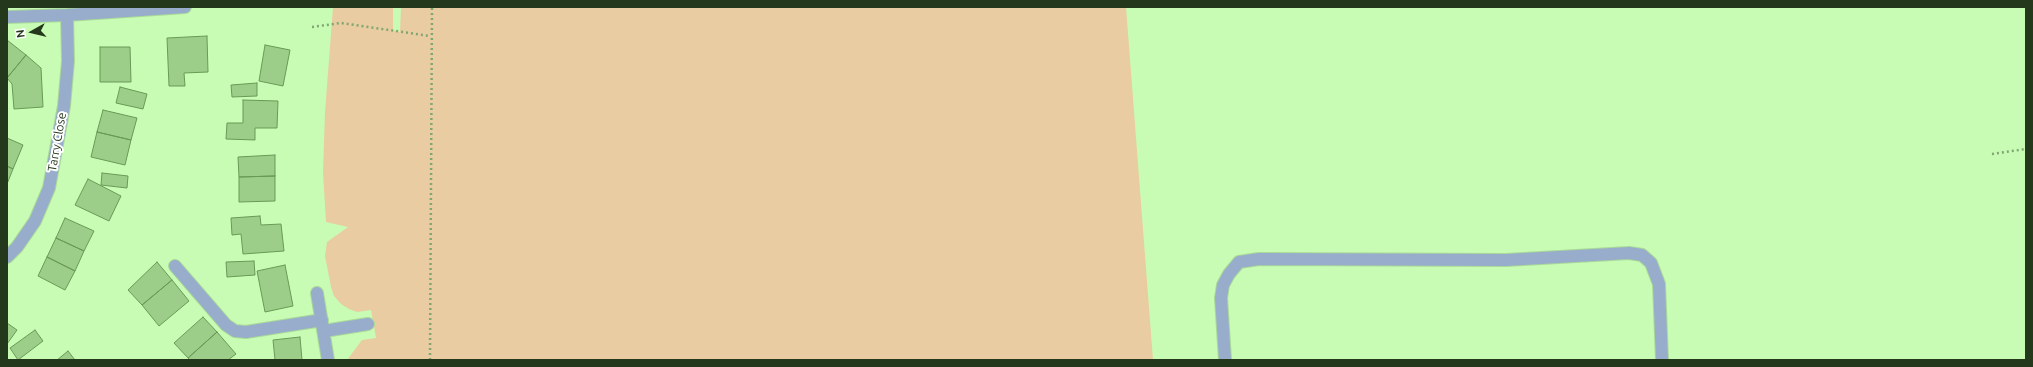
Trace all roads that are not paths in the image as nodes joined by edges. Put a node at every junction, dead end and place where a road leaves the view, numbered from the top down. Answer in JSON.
{"nodes":[{"id":1,"x":185,"y":8,"type":"edge"},
{"id":2,"x":68,"y":15,"type":"junction"},
{"id":3,"x":7,"y":17,"type":"edge"},
{"id":4,"x":7,"y":257,"type":"edge"},
{"id":5,"x":175,"y":266,"type":"dead end"},
{"id":6,"x":317,"y":293,"type":"dead end"},
{"id":7,"x":368,"y":324,"type":"dead end"},
{"id":8,"x":323,"y":325,"type":"junction"},
{"id":9,"x":328,"y":360,"type":"edge"},
{"id":10,"x":1225,"y":360,"type":"edge"},
{"id":11,"x":1662,"y":360,"type":"edge"}],
"edges":[{"from":1,"to":2,"type":"street"},
{"from":2,"to":3,"type":"street"},
{"from":2,"to":4,"type":"street","name":"Tarry Close"},
{"from":5,"to":8,"type":"street"},
{"from":6,"to":8,"type":"street"},
{"from":7,"to":8,"type":"street"},
{"from":8,"to":9,"type":"street"},
{"from":10,"to":11,"type":"street"}]}
